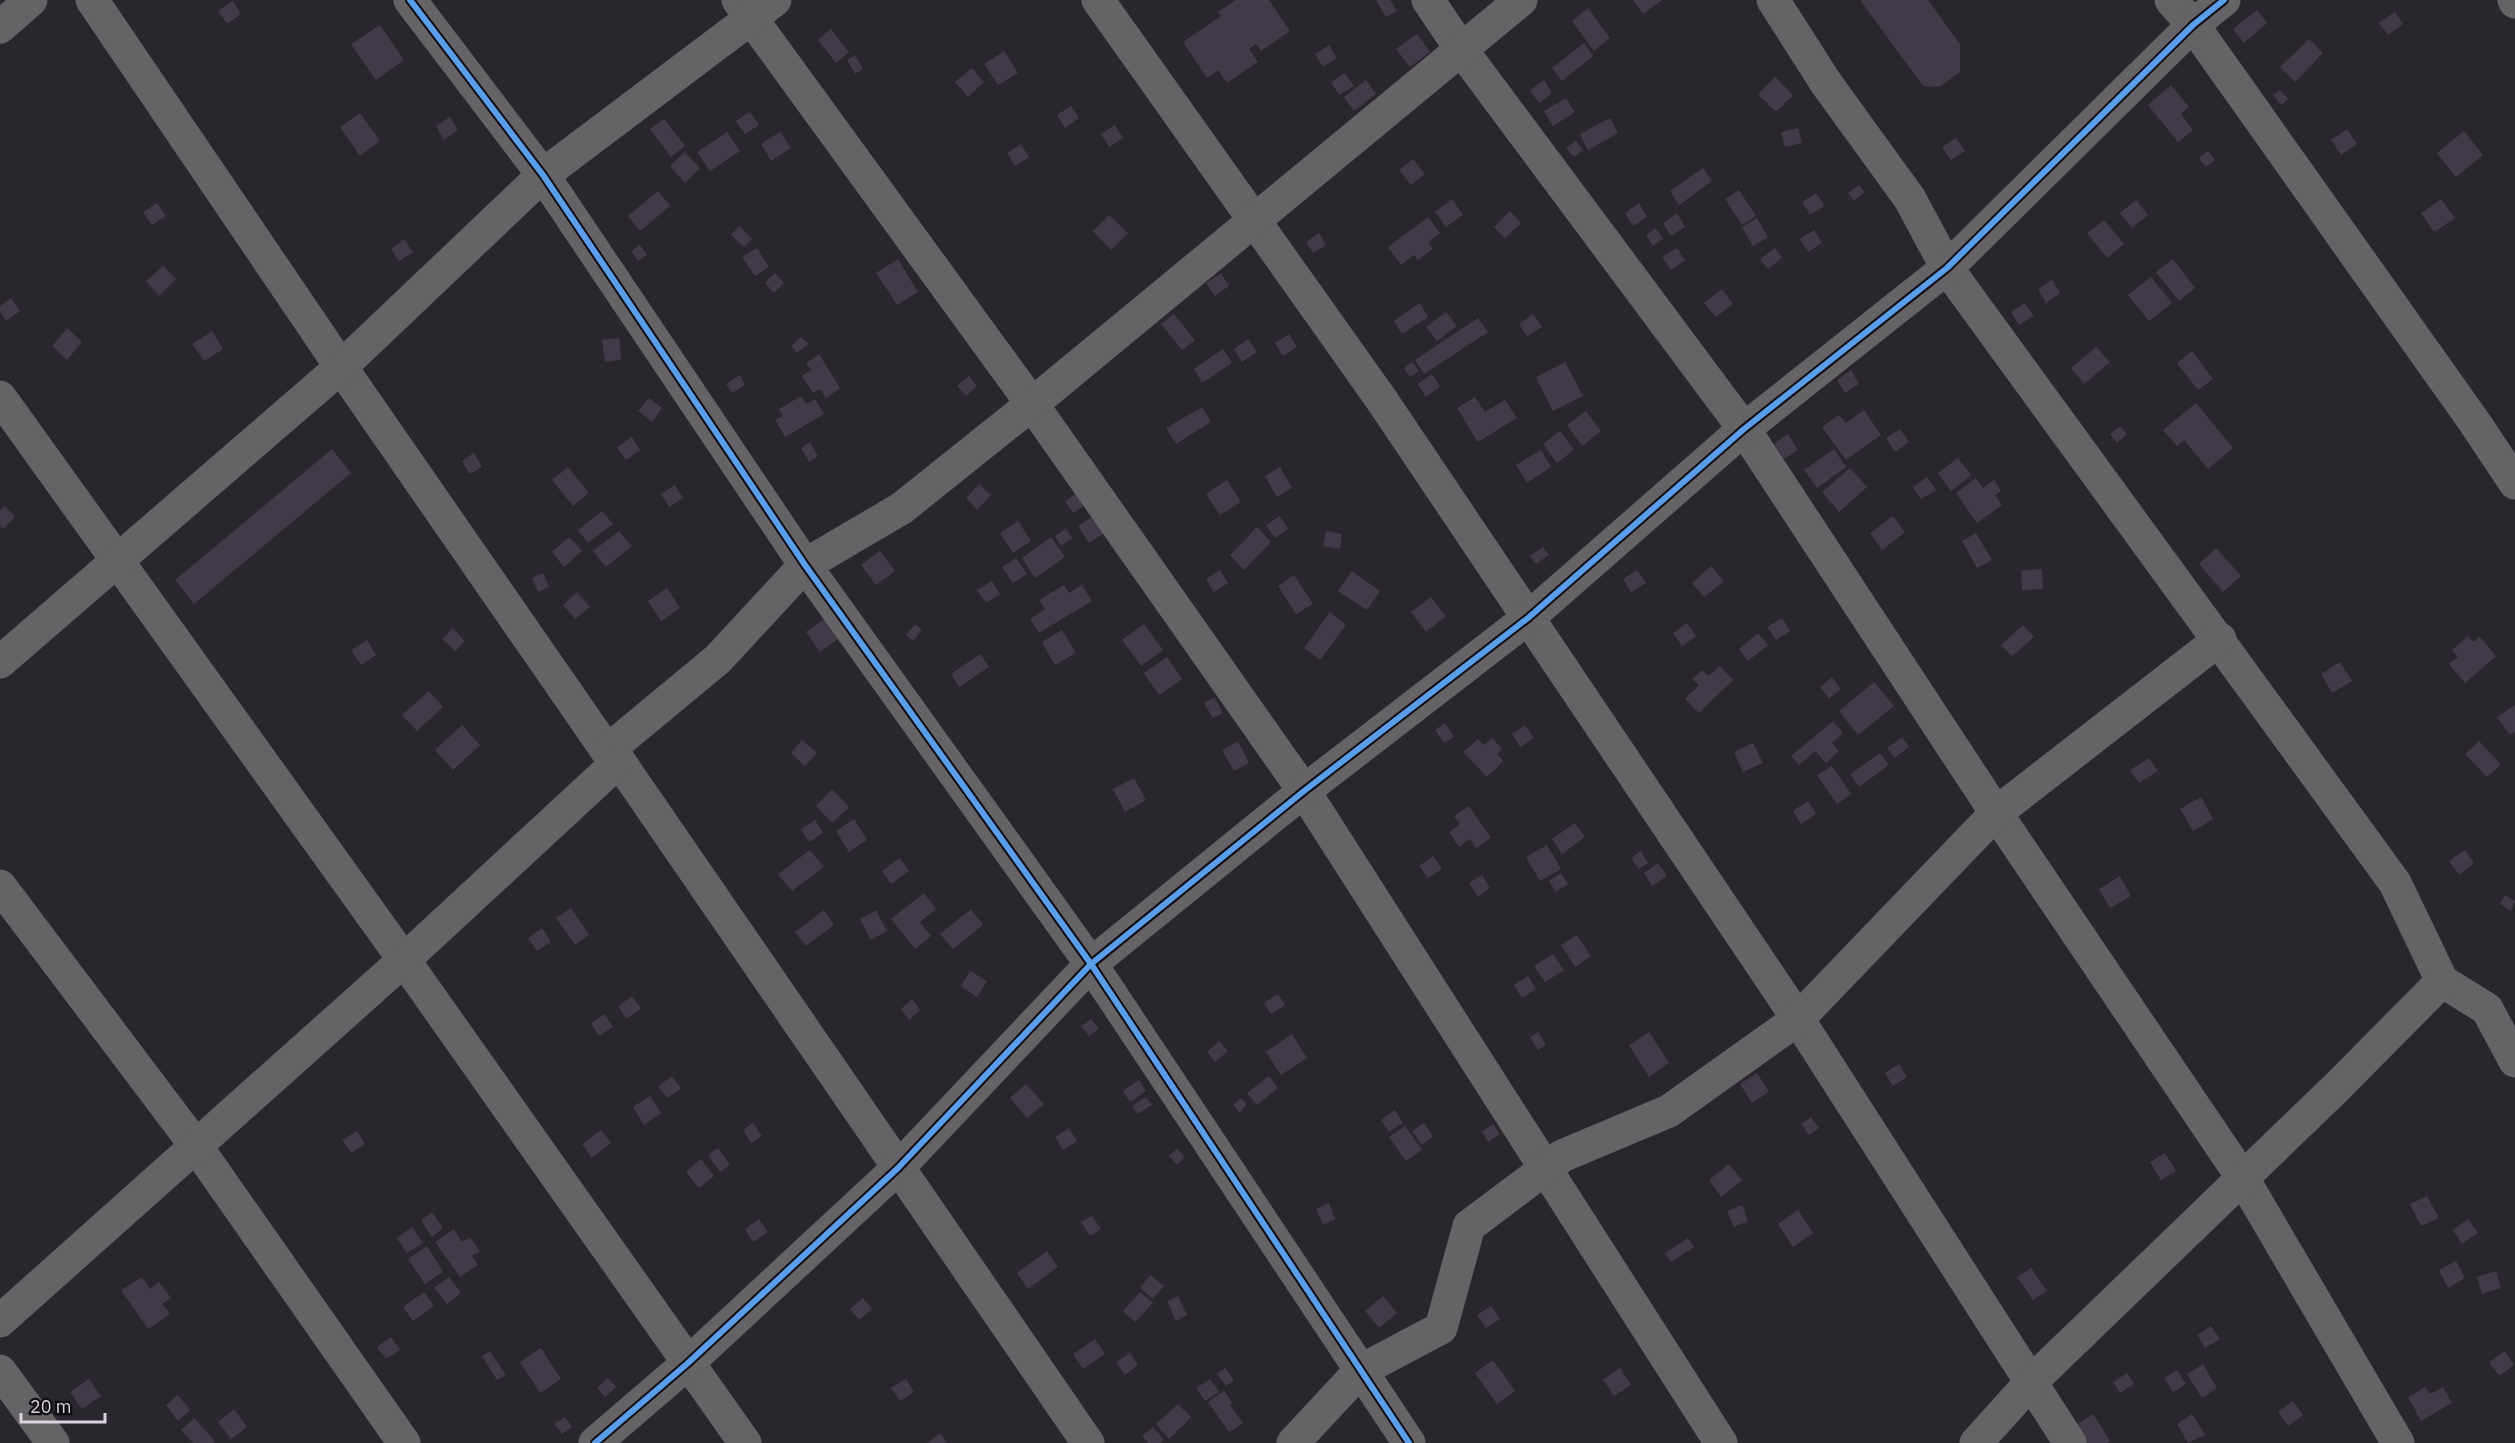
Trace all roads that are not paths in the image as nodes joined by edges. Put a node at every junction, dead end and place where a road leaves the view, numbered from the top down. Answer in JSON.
{"nodes":[{"id":1,"x":31,"y":0,"type":"edge"},
{"id":2,"x":92,"y":0,"type":"edge"},
{"id":3,"x":410,"y":0,"type":"edge"},
{"id":4,"x":1098,"y":0,"type":"edge"},
{"id":5,"x":1428,"y":0,"type":"edge"},
{"id":6,"x":1521,"y":0,"type":"edge"},
{"id":7,"x":1773,"y":0,"type":"edge"},
{"id":8,"x":2171,"y":0,"type":"edge"},
{"id":9,"x":2224,"y":0,"type":"edge"},
{"id":10,"x":755,"y":6,"type":"edge"},
{"id":11,"x":2193,"y":25,"type":"junction"},
{"id":12,"x":0,"y":27,"type":"edge"},
{"id":13,"x":1461,"y":49,"type":"junction"},
{"id":14,"x":543,"y":175,"type":"junction"},
{"id":15,"x":1253,"y":219,"type":"junction"},
{"id":16,"x":1947,"y":268,"type":"junction"},
{"id":17,"x":341,"y":367,"type":"junction"},
{"id":18,"x":0,"y":398,"type":"edge"},
{"id":19,"x":1032,"y":404,"type":"junction"},
{"id":20,"x":1744,"y":429,"type":"junction"},
{"id":21,"x":2515,"y":483,"type":"edge"},
{"id":22,"x":117,"y":559,"type":"junction"},
{"id":23,"x":805,"y":565,"type":"junction"},
{"id":24,"x":1528,"y":618,"type":"junction"},
{"id":25,"x":2220,"y":639,"type":"junction"},
{"id":26,"x":0,"y":662,"type":"edge"},
{"id":27,"x":613,"y":756,"type":"junction"},
{"id":28,"x":1304,"y":791,"type":"junction"},
{"id":29,"x":1996,"y":813,"type":"junction"},
{"id":30,"x":0,"y":886,"type":"edge"},
{"id":31,"x":404,"y":960,"type":"junction"},
{"id":32,"x":1091,"y":964,"type":"junction"},
{"id":33,"x":2442,"y":981,"type":"junction"},
{"id":34,"x":2501,"y":1004,"type":"edge"},
{"id":35,"x":1798,"y":1019,"type":"junction"},
{"id":36,"x":2515,"y":1061,"type":"edge"},
{"id":37,"x":196,"y":1146,"type":"junction"},
{"id":38,"x":1545,"y":1167,"type":"junction"},
{"id":39,"x":898,"y":1168,"type":"junction"},
{"id":40,"x":2242,"y":1177,"type":"junction"},
{"id":41,"x":0,"y":1321,"type":"edge"},
{"id":42,"x":688,"y":1363,"type":"junction"},
{"id":43,"x":0,"y":1371,"type":"edge"},
{"id":44,"x":1360,"y":1371,"type":"junction"},
{"id":45,"x":2031,"y":1382,"type":"junction"},
{"id":46,"x":53,"y":1443,"type":"edge"},
{"id":47,"x":404,"y":1443,"type":"edge"},
{"id":48,"x":595,"y":1443,"type":"edge"},
{"id":49,"x":745,"y":1443,"type":"edge"},
{"id":50,"x":1088,"y":1443,"type":"edge"},
{"id":51,"x":1293,"y":1443,"type":"edge"},
{"id":52,"x":1409,"y":1443,"type":"edge"},
{"id":53,"x":1721,"y":1443,"type":"edge"},
{"id":54,"x":1976,"y":1443,"type":"edge"},
{"id":55,"x":2070,"y":1443,"type":"edge"},
{"id":56,"x":2398,"y":1443,"type":"edge"}],
"edges":[{"from":1,"to":12,"type":"street"},
{"from":2,"to":17,"type":"street"},
{"from":3,"to":14,"type":"street"},
{"from":4,"to":15,"type":"street"},
{"from":5,"to":13,"type":"street"},
{"from":6,"to":13,"type":"street"},
{"from":7,"to":16,"type":"street"},
{"from":8,"to":11,"type":"street"},
{"from":9,"to":11,"type":"street"},
{"from":10,"to":14,"type":"street"},
{"from":10,"to":19,"type":"street"},
{"from":11,"to":16,"type":"street"},
{"from":11,"to":21,"type":"street"},
{"from":13,"to":15,"type":"street"},
{"from":13,"to":20,"type":"street"},
{"from":14,"to":17,"type":"street"},
{"from":14,"to":23,"type":"street"},
{"from":15,"to":19,"type":"street"},
{"from":15,"to":24,"type":"street"},
{"from":16,"to":20,"type":"street"},
{"from":16,"to":25,"type":"street"},
{"from":17,"to":22,"type":"street"},
{"from":17,"to":27,"type":"street"},
{"from":18,"to":22,"type":"street"},
{"from":19,"to":23,"type":"street"},
{"from":19,"to":28,"type":"street"},
{"from":20,"to":24,"type":"street"},
{"from":20,"to":29,"type":"street"},
{"from":22,"to":26,"type":"street"},
{"from":22,"to":31,"type":"street"},
{"from":23,"to":27,"type":"street"},
{"from":23,"to":32,"type":"street"},
{"from":24,"to":28,"type":"street"},
{"from":24,"to":35,"type":"street"},
{"from":25,"to":29,"type":"street"},
{"from":25,"to":33,"type":"street"},
{"from":27,"to":31,"type":"street"},
{"from":27,"to":39,"type":"street"},
{"from":28,"to":32,"type":"street"},
{"from":28,"to":38,"type":"street"},
{"from":29,"to":35,"type":"street"},
{"from":29,"to":40,"type":"street"},
{"from":30,"to":37,"type":"street"},
{"from":31,"to":37,"type":"street"},
{"from":31,"to":42,"type":"street"},
{"from":32,"to":39,"type":"street"},
{"from":32,"to":44,"type":"street"},
{"from":33,"to":34,"type":"street"},
{"from":33,"to":40,"type":"street"},
{"from":34,"to":36,"type":"street"},
{"from":35,"to":38,"type":"street"},
{"from":35,"to":45,"type":"street"},
{"from":37,"to":41,"type":"street"},
{"from":37,"to":47,"type":"street"},
{"from":38,"to":44,"type":"street"},
{"from":38,"to":53,"type":"street"},
{"from":39,"to":42,"type":"street"},
{"from":39,"to":50,"type":"street"},
{"from":40,"to":45,"type":"street"},
{"from":40,"to":56,"type":"street"},
{"from":42,"to":48,"type":"street"},
{"from":42,"to":49,"type":"street"},
{"from":43,"to":46,"type":"street"},
{"from":44,"to":51,"type":"street"},
{"from":44,"to":52,"type":"street"},
{"from":45,"to":54,"type":"street"},
{"from":45,"to":55,"type":"street"}]}
